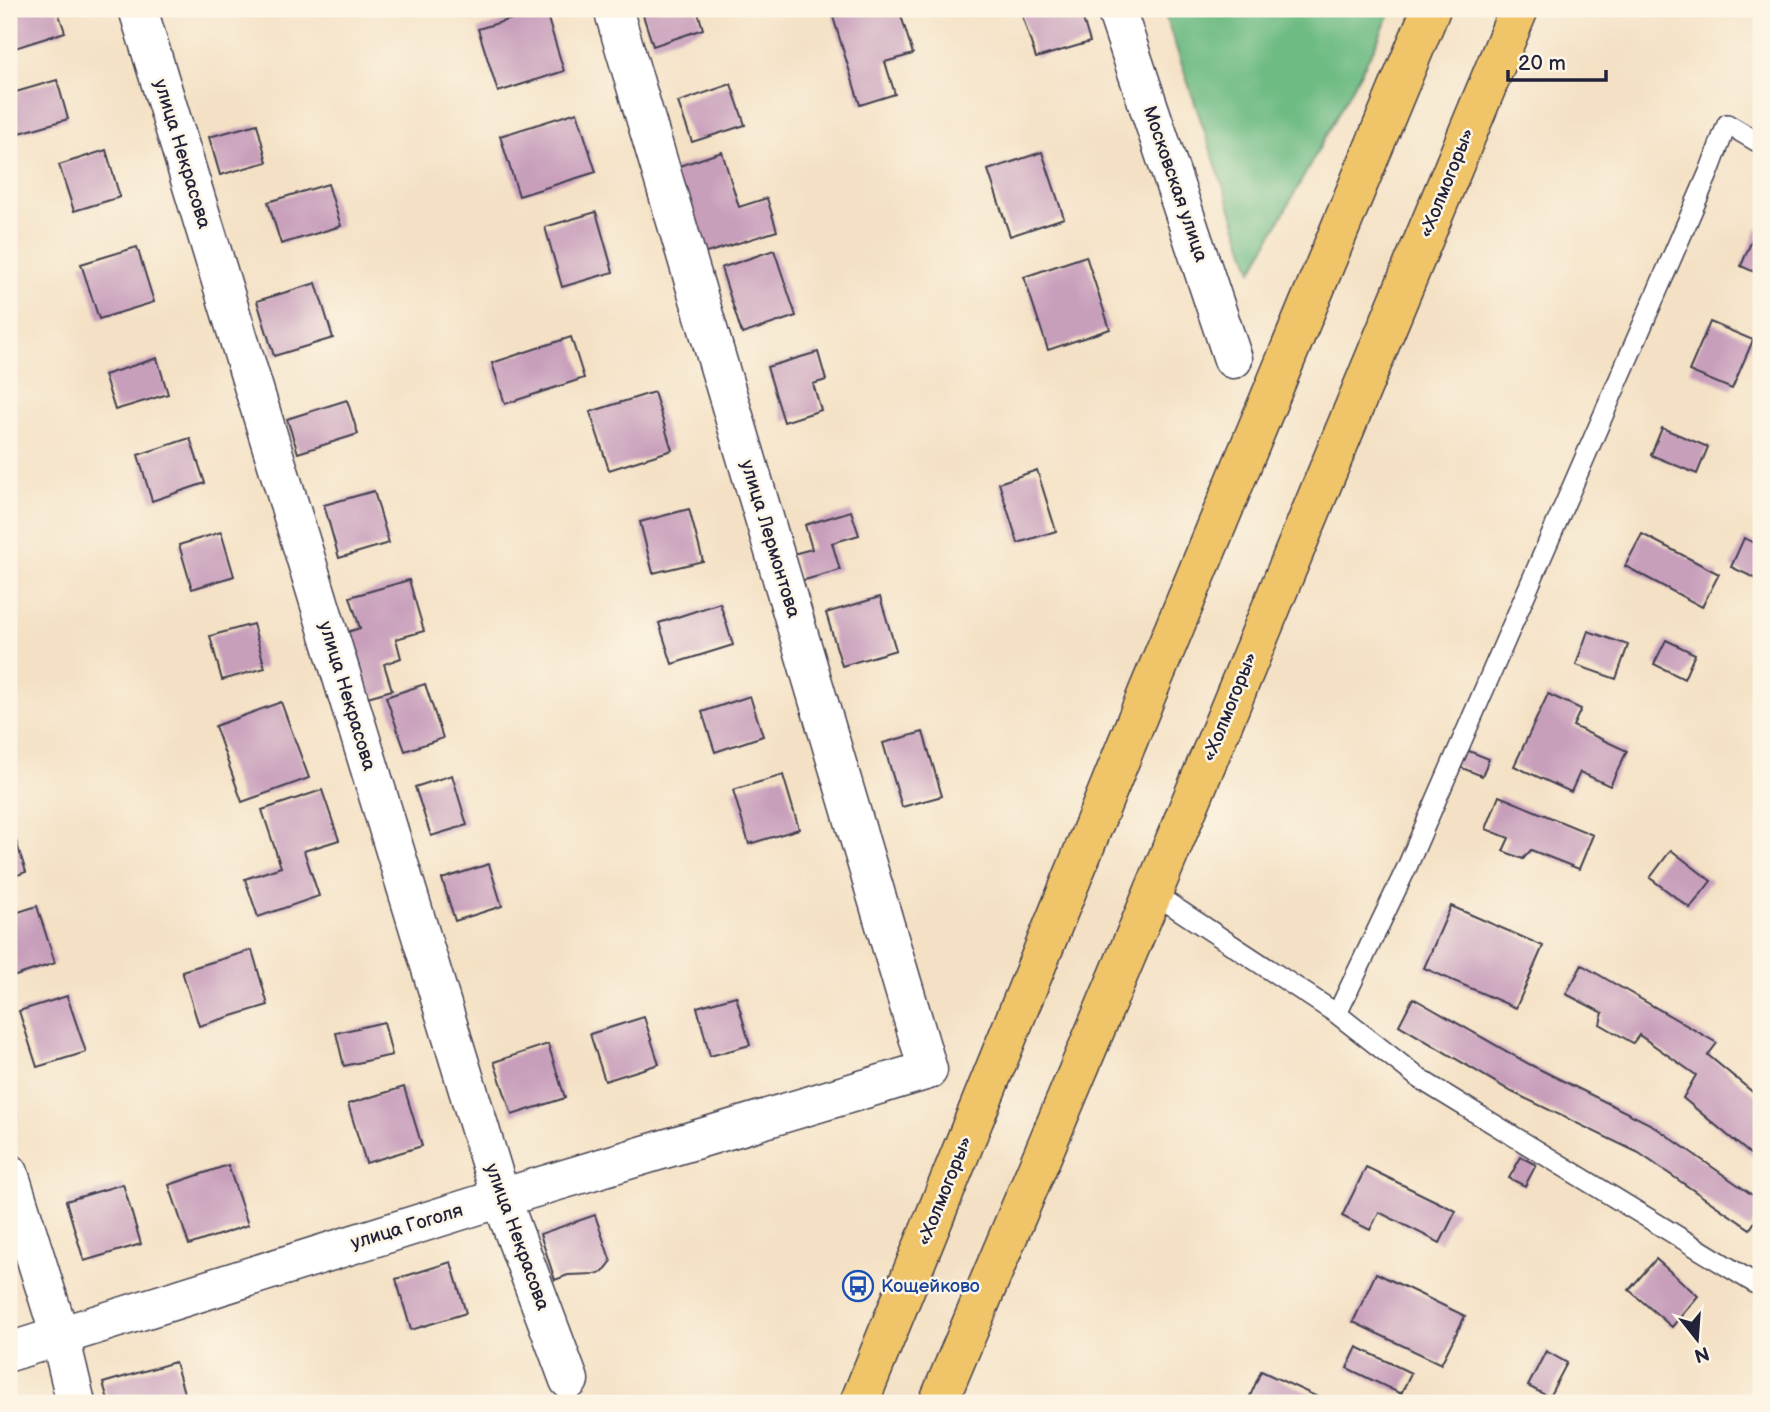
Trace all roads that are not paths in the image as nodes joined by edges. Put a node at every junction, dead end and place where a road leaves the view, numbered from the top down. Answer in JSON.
{"nodes":[{"id":1,"x":138,"y":9,"type":"edge"},
{"id":2,"x":613,"y":9,"type":"edge"},
{"id":3,"x":1116,"y":9,"type":"edge"},
{"id":4,"x":1431,"y":9,"type":"edge"},
{"id":5,"x":1519,"y":9,"type":"edge"},
{"id":6,"x":1761,"y":144,"type":"edge"},
{"id":7,"x":1233,"y":359,"type":"dead end"},
{"id":8,"x":1153,"y":893,"type":"junction"},
{"id":9,"x":1338,"y":1014,"type":"junction"},
{"id":10,"x":928,"y":1070,"type":"joint"},
{"id":11,"x":9,"y":1173,"type":"edge"},
{"id":12,"x":500,"y":1198,"type":"junction"},
{"id":13,"x":1761,"y":1287,"type":"edge"},
{"id":14,"x":60,"y":1336,"type":"junction"},
{"id":15,"x":9,"y":1352,"type":"edge"},
{"id":16,"x":569,"y":1380,"type":"dead end"},
{"id":17,"x":76,"y":1403,"type":"edge"},
{"id":18,"x":859,"y":1403,"type":"edge"},
{"id":19,"x":937,"y":1403,"type":"edge"}],
"edges":[{"from":1,"to":12,"type":"street","name":"улица Некрасова"},
{"from":2,"to":10,"type":"street","name":"улица Лермонтова"},
{"from":3,"to":7,"type":"street","name":"Московская улица"},
{"from":4,"to":18,"type":"highway","name":"«Холмогоры»"},
{"from":5,"to":8,"type":"highway","name":"«Холмогоры»"},
{"from":6,"to":9,"type":"lane"},
{"from":8,"to":9,"type":"lane"},
{"from":8,"to":19,"type":"highway","name":"«Холмогоры»"},
{"from":9,"to":13,"type":"lane"},
{"from":10,"to":12,"type":"street","name":"улица Гоголя"},
{"from":11,"to":14,"type":"street"},
{"from":12,"to":14,"type":"street","name":"улица Гоголя"},
{"from":12,"to":16,"type":"street","name":"улица Некрасова"},
{"from":14,"to":15,"type":"street","name":"улица Гоголя"},
{"from":14,"to":17,"type":"street"}]}
